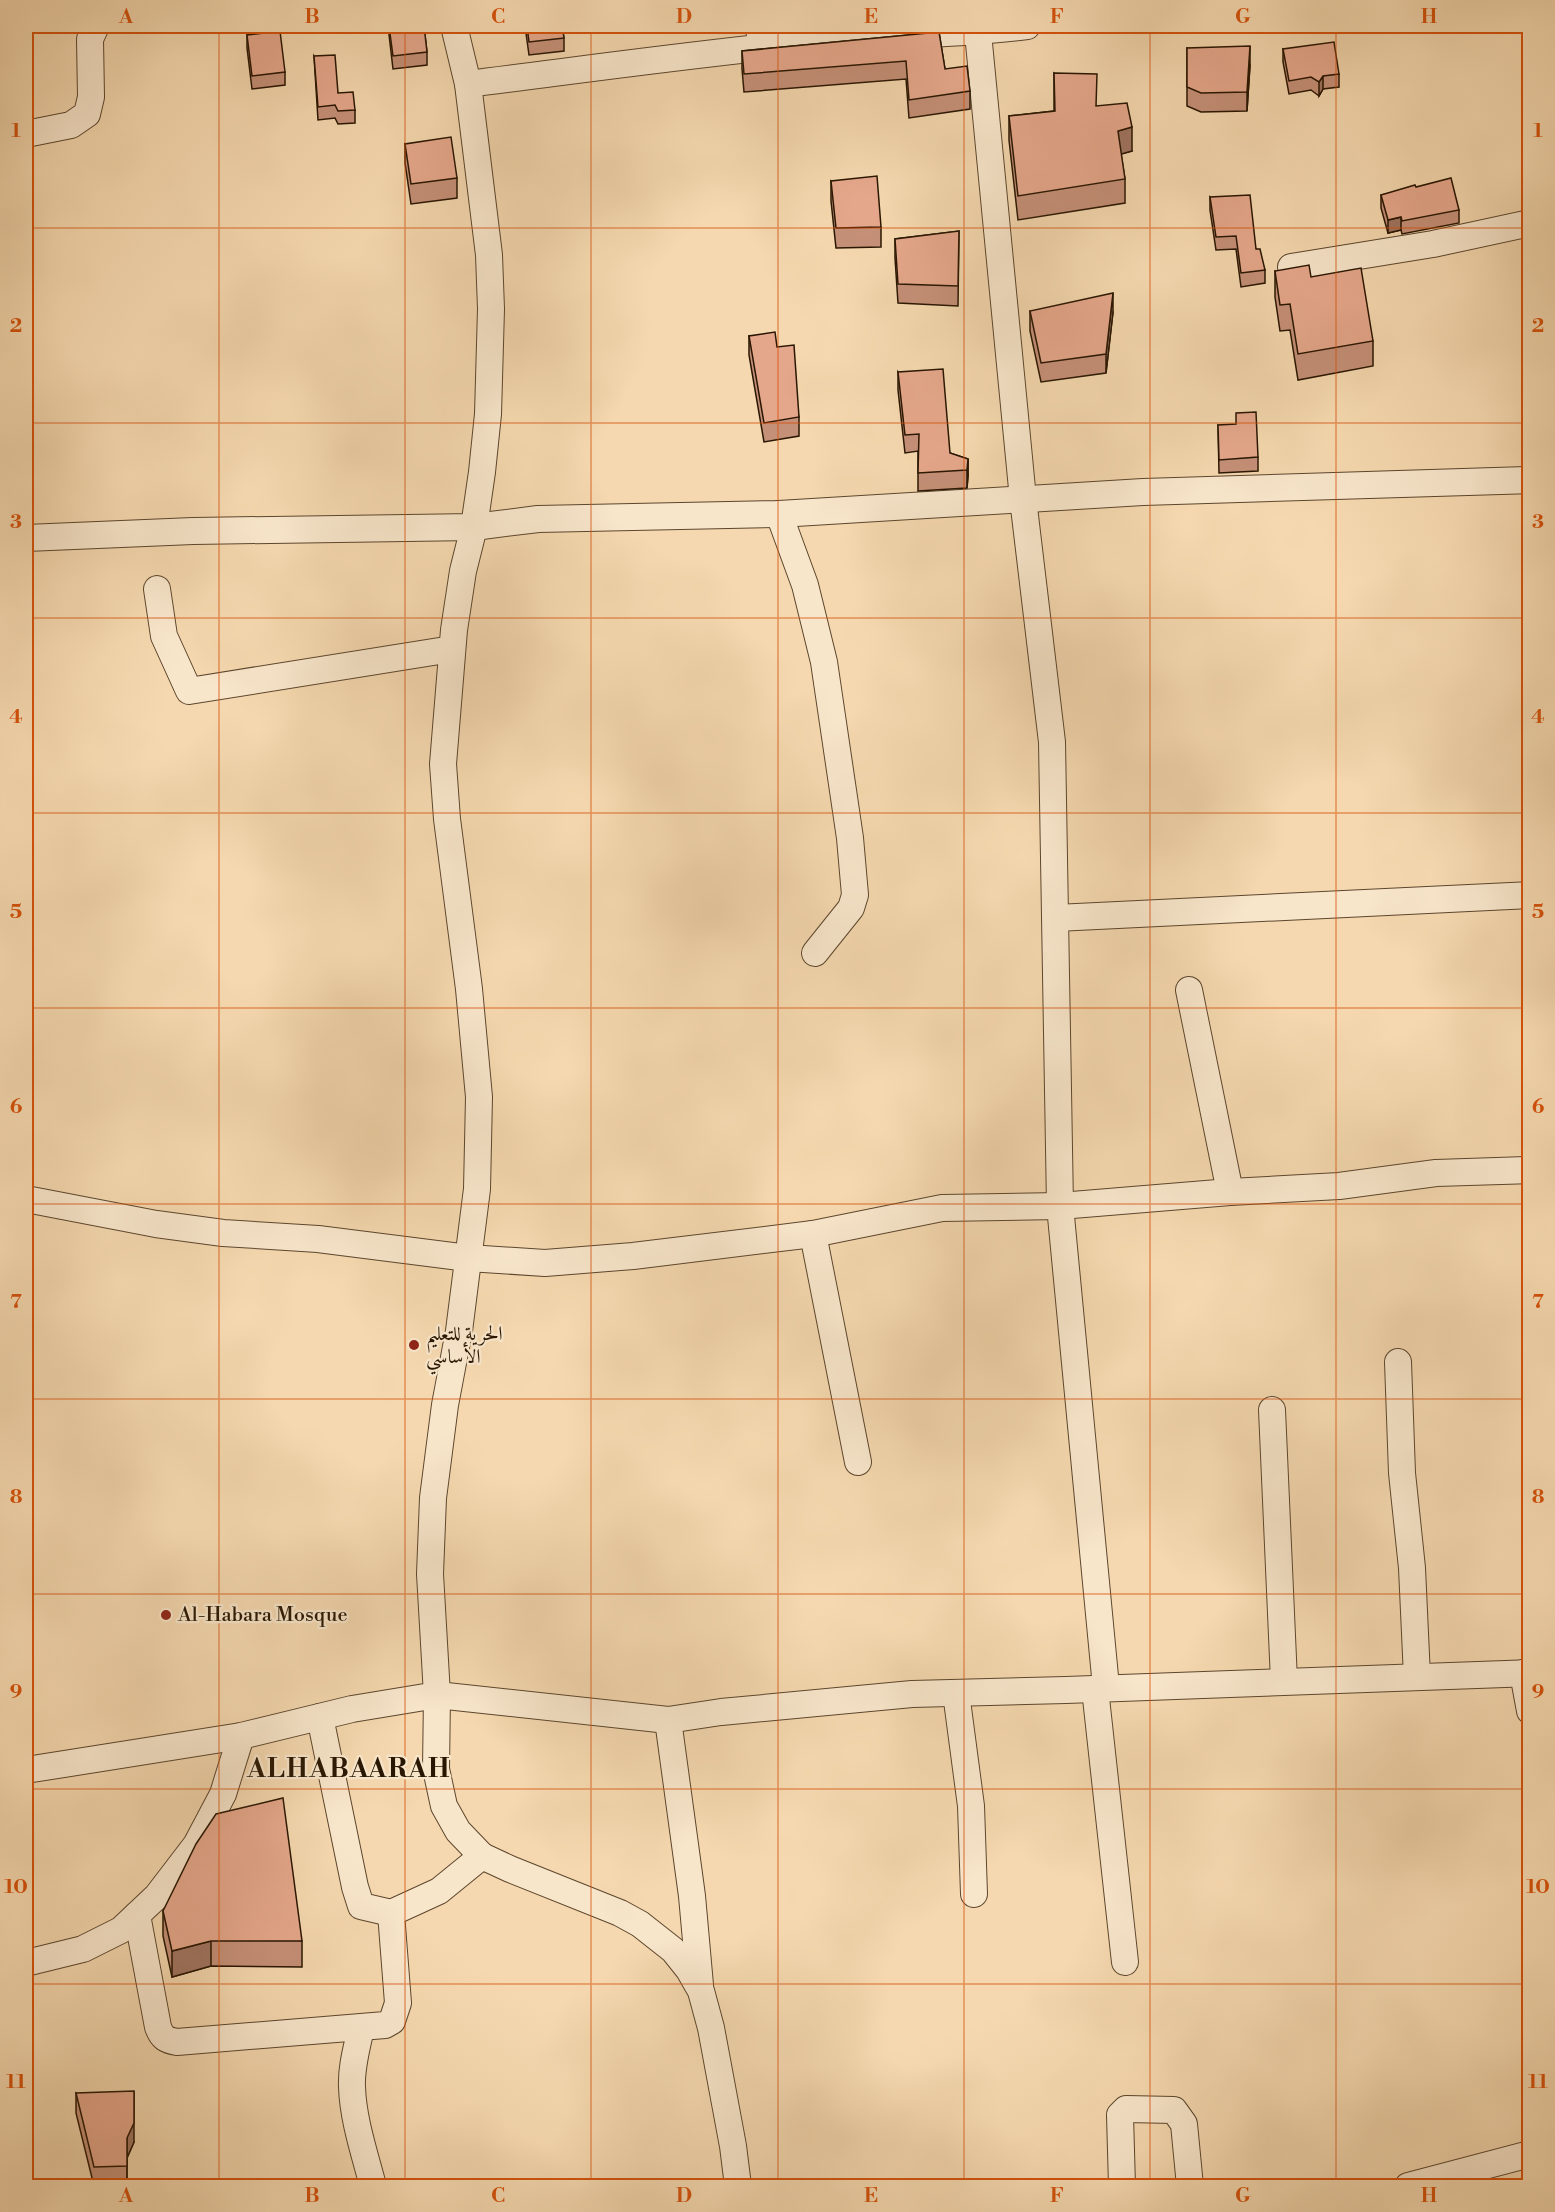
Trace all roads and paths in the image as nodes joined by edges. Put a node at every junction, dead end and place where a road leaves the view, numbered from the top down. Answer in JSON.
{"nodes":[{"id":1,"x":96,"y":26,"type":"edge"},
{"id":2,"x":454,"y":26,"type":"edge"},
{"id":3,"x":1027,"y":26,"type":"edge"},
{"id":4,"x":978,"y":33,"type":"junction"},
{"id":5,"x":760,"y":36,"type":"edge"},
{"id":6,"x":468,"y":84,"type":"junction"},
{"id":7,"x":26,"y":134,"type":"edge"},
{"id":8,"x":1530,"y":223,"type":"edge"},
{"id":9,"x":1291,"y":267,"type":"edge"},
{"id":10,"x":1530,"y":480,"type":"edge"},
{"id":11,"x":1023,"y":499,"type":"junction"},
{"id":12,"x":779,"y":514,"type":"junction"},
{"id":13,"x":474,"y":527,"type":"junction"},
{"id":14,"x":26,"y":538,"type":"edge"},
{"id":15,"x":157,"y":589,"type":"dead end"},
{"id":16,"x":452,"y":650,"type":"junction"},
{"id":17,"x":1530,"y":895,"type":"edge"},
{"id":18,"x":1056,"y":918,"type":"junction"},
{"id":19,"x":815,"y":953,"type":"dead end"},
{"id":20,"x":1189,"y":990,"type":"dead end"},
{"id":21,"x":1530,"y":1170,"type":"edge"},
{"id":22,"x":1230,"y":1192,"type":"junction"},
{"id":23,"x":26,"y":1199,"type":"edge"},
{"id":24,"x":1060,"y":1206,"type":"junction"},
{"id":25,"x":813,"y":1234,"type":"junction"},
{"id":26,"x":468,"y":1258,"type":"junction"},
{"id":27,"x":1398,"y":1362,"type":"dead end"},
{"id":28,"x":1272,"y":1410,"type":"dead end"},
{"id":29,"x":858,"y":1462,"type":"dead end"},
{"id":30,"x":1526,"y":1673,"type":"edge"},
{"id":31,"x":1418,"y":1677,"type":"junction"},
{"id":32,"x":1284,"y":1681,"type":"junction"},
{"id":33,"x":1100,"y":1688,"type":"junction"},
{"id":34,"x":956,"y":1693,"type":"junction"},
{"id":35,"x":437,"y":1695,"type":"junction"},
{"id":36,"x":1530,"y":1711,"type":"edge"},
{"id":37,"x":320,"y":1717,"type":"junction"},
{"id":38,"x":668,"y":1720,"type":"junction"},
{"id":39,"x":241,"y":1736,"type":"junction"},
{"id":40,"x":26,"y":1770,"type":"edge"},
{"id":41,"x":482,"y":1856,"type":"junction"},
{"id":42,"x":974,"y":1894,"type":"dead end"},
{"id":43,"x":391,"y":1913,"type":"junction"},
{"id":44,"x":137,"y":1915,"type":"junction"},
{"id":45,"x":1125,"y":1962,"type":"dead end"},
{"id":46,"x":26,"y":1963,"type":"edge"},
{"id":47,"x":701,"y":1991,"type":"junction"},
{"id":48,"x":361,"y":2028,"type":"junction"},
{"id":49,"x":1530,"y":2154,"type":"edge"},
{"id":50,"x":373,"y":2187,"type":"edge"},
{"id":51,"x":738,"y":2187,"type":"edge"},
{"id":52,"x":1122,"y":2187,"type":"edge"},
{"id":53,"x":1190,"y":2187,"type":"edge"},
{"id":54,"x":1408,"y":2187,"type":"edge"}],
"edges":[{"from":1,"to":7,"type":"street"},
{"from":2,"to":6,"type":"street"},
{"from":3,"to":4,"type":"street"},
{"from":4,"to":5,"type":"street"},
{"from":4,"to":11,"type":"street"},
{"from":5,"to":6,"type":"street"},
{"from":6,"to":13,"type":"street"},
{"from":8,"to":9,"type":"street"},
{"from":10,"to":11,"type":"street"},
{"from":11,"to":12,"type":"street"},
{"from":11,"to":18,"type":"street"},
{"from":12,"to":13,"type":"street"},
{"from":12,"to":19,"type":"street"},
{"from":13,"to":14,"type":"street"},
{"from":13,"to":16,"type":"street"},
{"from":15,"to":16,"type":"street"},
{"from":16,"to":26,"type":"street"},
{"from":17,"to":18,"type":"street"},
{"from":18,"to":24,"type":"street"},
{"from":20,"to":22,"type":"street"},
{"from":21,"to":22,"type":"street"},
{"from":22,"to":24,"type":"street"},
{"from":23,"to":26,"type":"street"},
{"from":24,"to":25,"type":"street"},
{"from":24,"to":33,"type":"street"},
{"from":25,"to":26,"type":"street"},
{"from":25,"to":29,"type":"street"},
{"from":26,"to":35,"type":"street"},
{"from":27,"to":31,"type":"street"},
{"from":28,"to":32,"type":"street"},
{"from":30,"to":31,"type":"street"},
{"from":30,"to":36,"type":"street"},
{"from":31,"to":32,"type":"street"},
{"from":32,"to":33,"type":"street"},
{"from":33,"to":34,"type":"street"},
{"from":33,"to":45,"type":"street"},
{"from":34,"to":38,"type":"street"},
{"from":34,"to":42,"type":"street"},
{"from":35,"to":37,"type":"street"},
{"from":35,"to":38,"type":"street"},
{"from":35,"to":41,"type":"street"},
{"from":37,"to":39,"type":"street"},
{"from":37,"to":43,"type":"street"},
{"from":38,"to":47,"type":"street"},
{"from":39,"to":40,"type":"street"},
{"from":39,"to":44,"type":"street"},
{"from":41,"to":43,"type":"street"},
{"from":41,"to":47,"type":"street"},
{"from":43,"to":48,"type":"street"},
{"from":44,"to":46,"type":"street"},
{"from":44,"to":48,"type":"street"},
{"from":47,"to":51,"type":"street"},
{"from":48,"to":50,"type":"street"},
{"from":49,"to":54,"type":"street"},
{"from":52,"to":53,"type":"street"}]}
